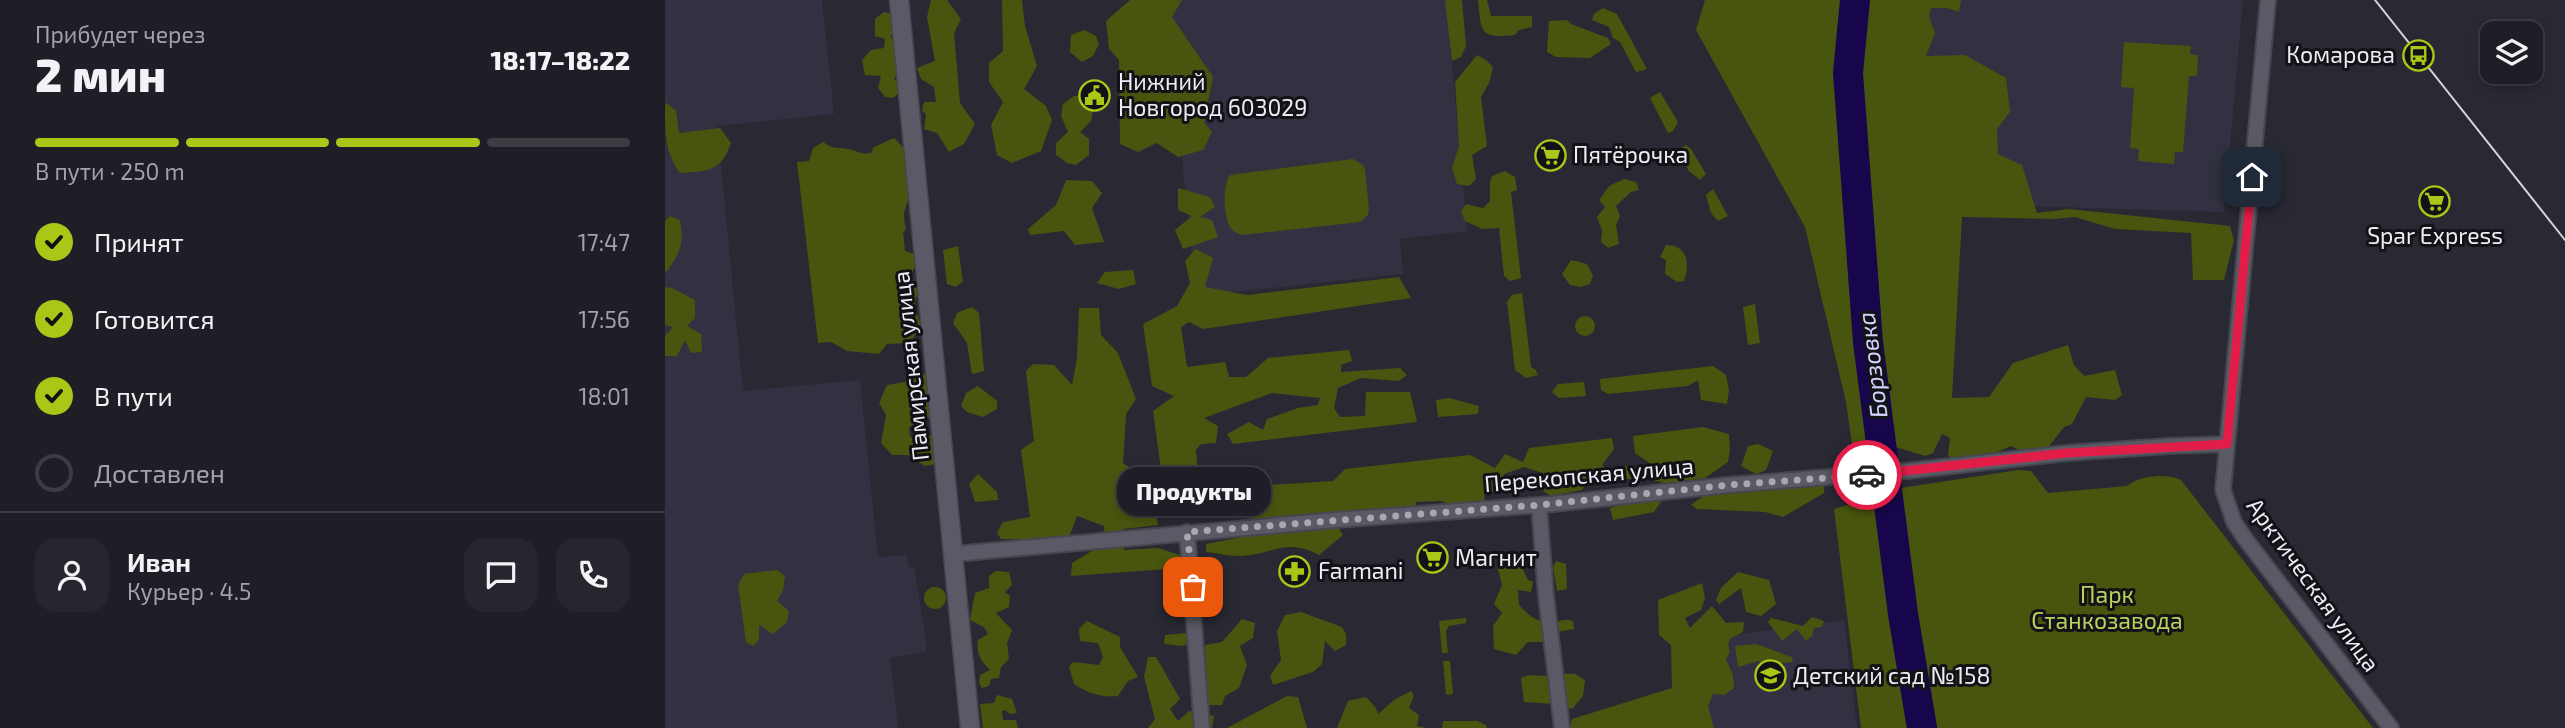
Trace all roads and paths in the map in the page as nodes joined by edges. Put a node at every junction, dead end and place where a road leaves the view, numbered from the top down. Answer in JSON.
{"nodes":[{"id":1,"x":899,"y":0,"type":"edge"},
{"id":2,"x":2268,"y":0,"type":"edge"},
{"id":3,"x":2227,"y":444,"type":"junction"},
{"id":4,"x":1539,"y":505,"type":"junction"},
{"id":5,"x":1187,"y":532,"type":"junction"},
{"id":6,"x":954,"y":554,"type":"junction"},
{"id":7,"x":970,"y":728,"type":"edge"},
{"id":8,"x":1202,"y":728,"type":"edge"},
{"id":9,"x":1562,"y":728,"type":"edge"},
{"id":10,"x":2391,"y":728,"type":"edge"}],
"edges":[{"from":1,"to":6,"type":"street","name":"Памирская улица"},
{"from":2,"to":3,"type":"street","name":"Арктическая улица"},
{"from":3,"to":4,"type":"street","name":"Перекопская улица"},
{"from":3,"to":10,"type":"street","name":"Арктическая улица"},
{"from":4,"to":5,"type":"street","name":"Перекопская улица"},
{"from":4,"to":9,"type":"street"},
{"from":5,"to":6,"type":"street","name":"Перекопская улица"},
{"from":5,"to":8,"type":"street"},
{"from":6,"to":7,"type":"street","name":"Памирская улица"}]}
